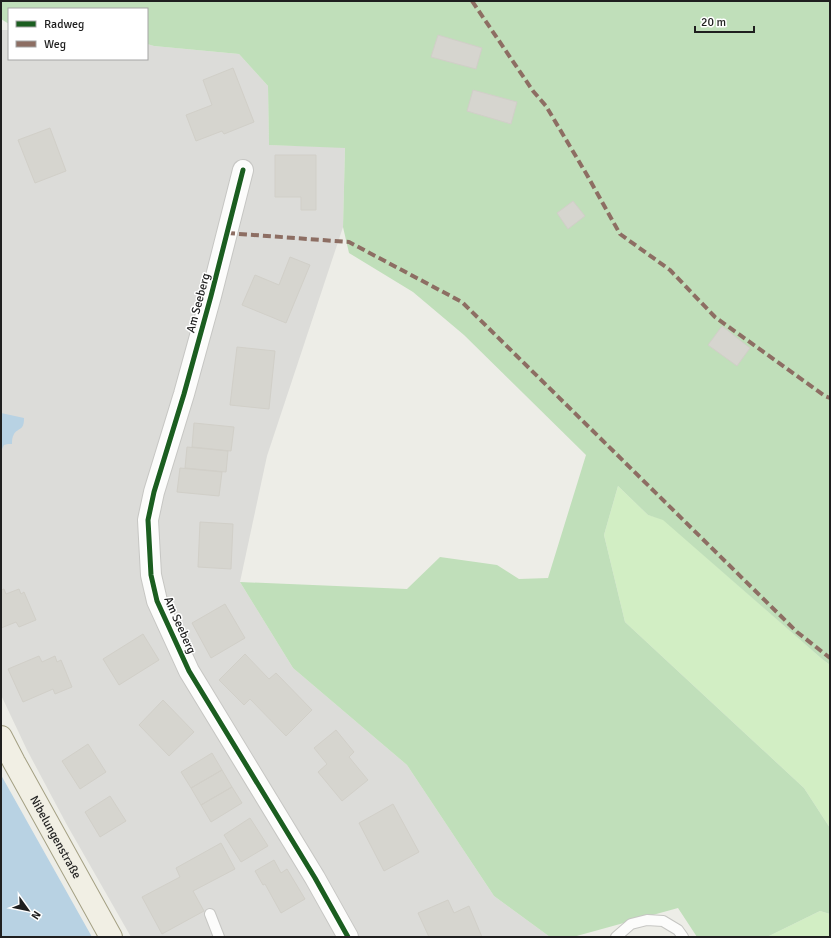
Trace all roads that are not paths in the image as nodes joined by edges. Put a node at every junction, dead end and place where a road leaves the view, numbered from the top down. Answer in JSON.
{"nodes":[{"id":1,"x":243,"y":170,"type":"dead end"},
{"id":2,"x":1,"y":737,"type":"edge"},
{"id":3,"x":210,"y":914,"type":"dead end"},
{"id":4,"x":111,"y":937,"type":"edge"},
{"id":5,"x":219,"y":937,"type":"edge"},
{"id":6,"x":348,"y":937,"type":"edge"},
{"id":7,"x":616,"y":937,"type":"edge"},
{"id":8,"x":683,"y":937,"type":"edge"}],
"edges":[{"from":1,"to":6,"type":"street","name":"Am Seeberg"},
{"from":2,"to":4,"type":"main road","name":"Nibelungenstraße"},
{"from":3,"to":5,"type":"lane"},
{"from":7,"to":8,"type":"lane"}]}
